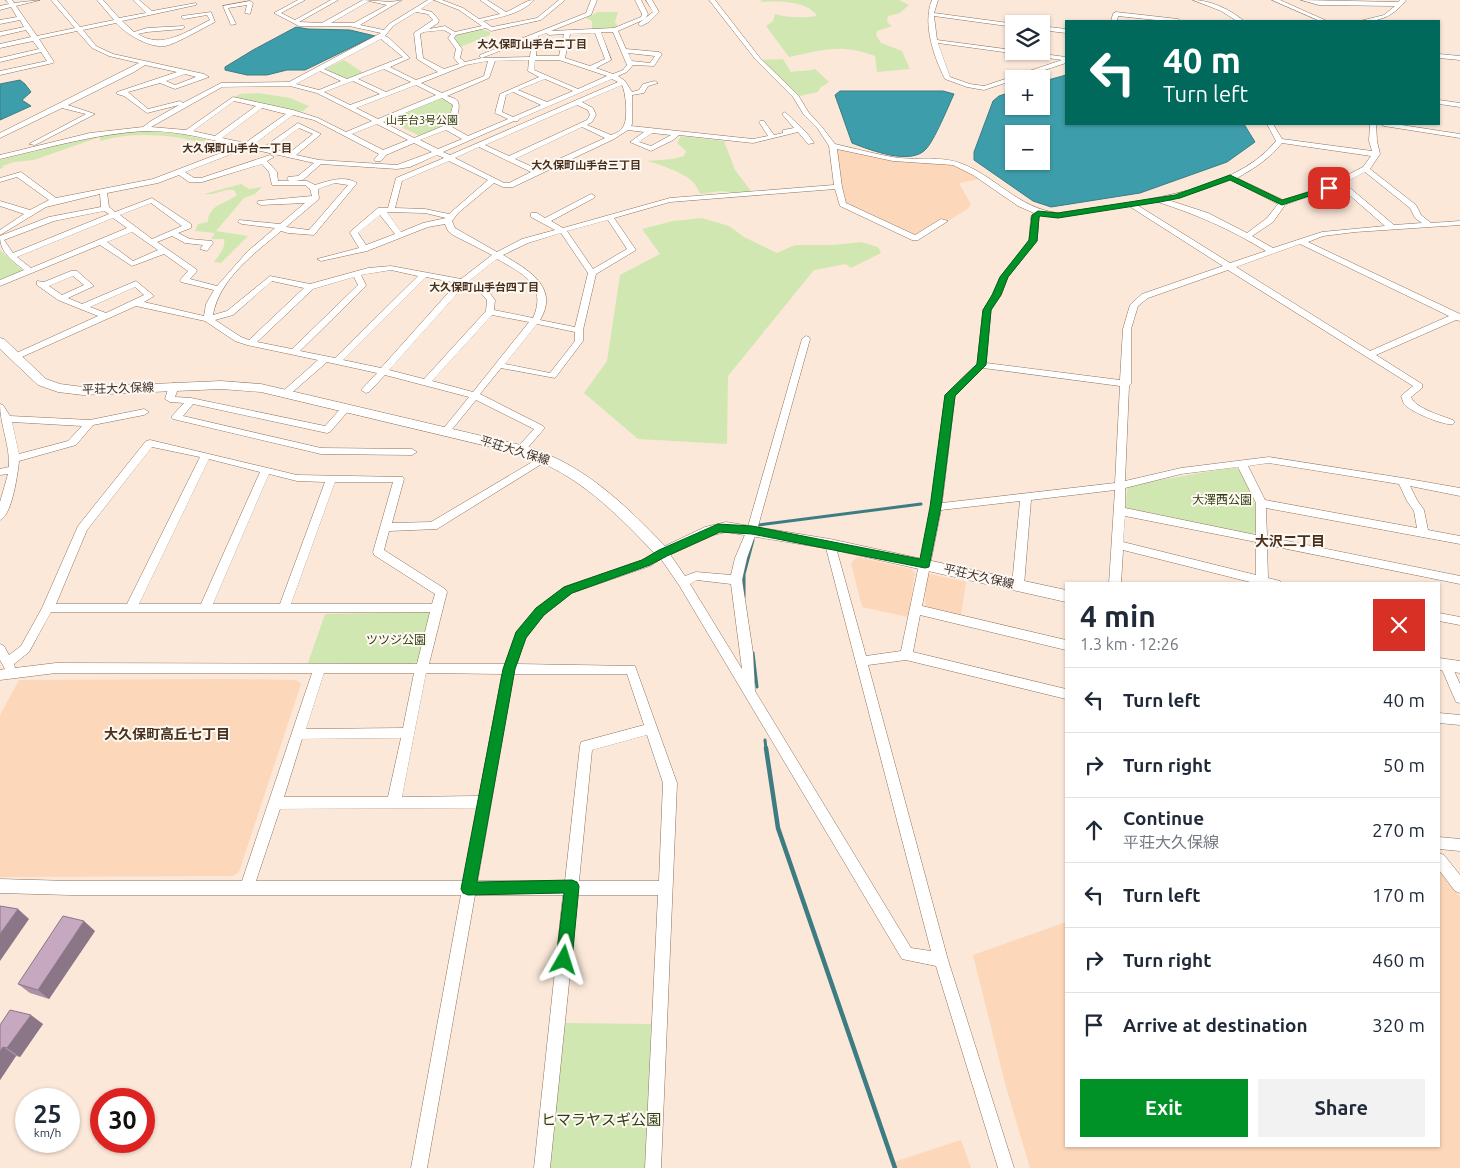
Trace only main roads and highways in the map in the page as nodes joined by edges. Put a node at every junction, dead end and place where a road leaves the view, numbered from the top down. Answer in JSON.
{"nodes":[{"id":1,"x":0,"y":342,"type":"edge"},
{"id":2,"x":1065,"y":596,"type":"edge"}],
"edges":[{"from":1,"to":2,"type":"main road","name":"平荘大久保線"}]}
